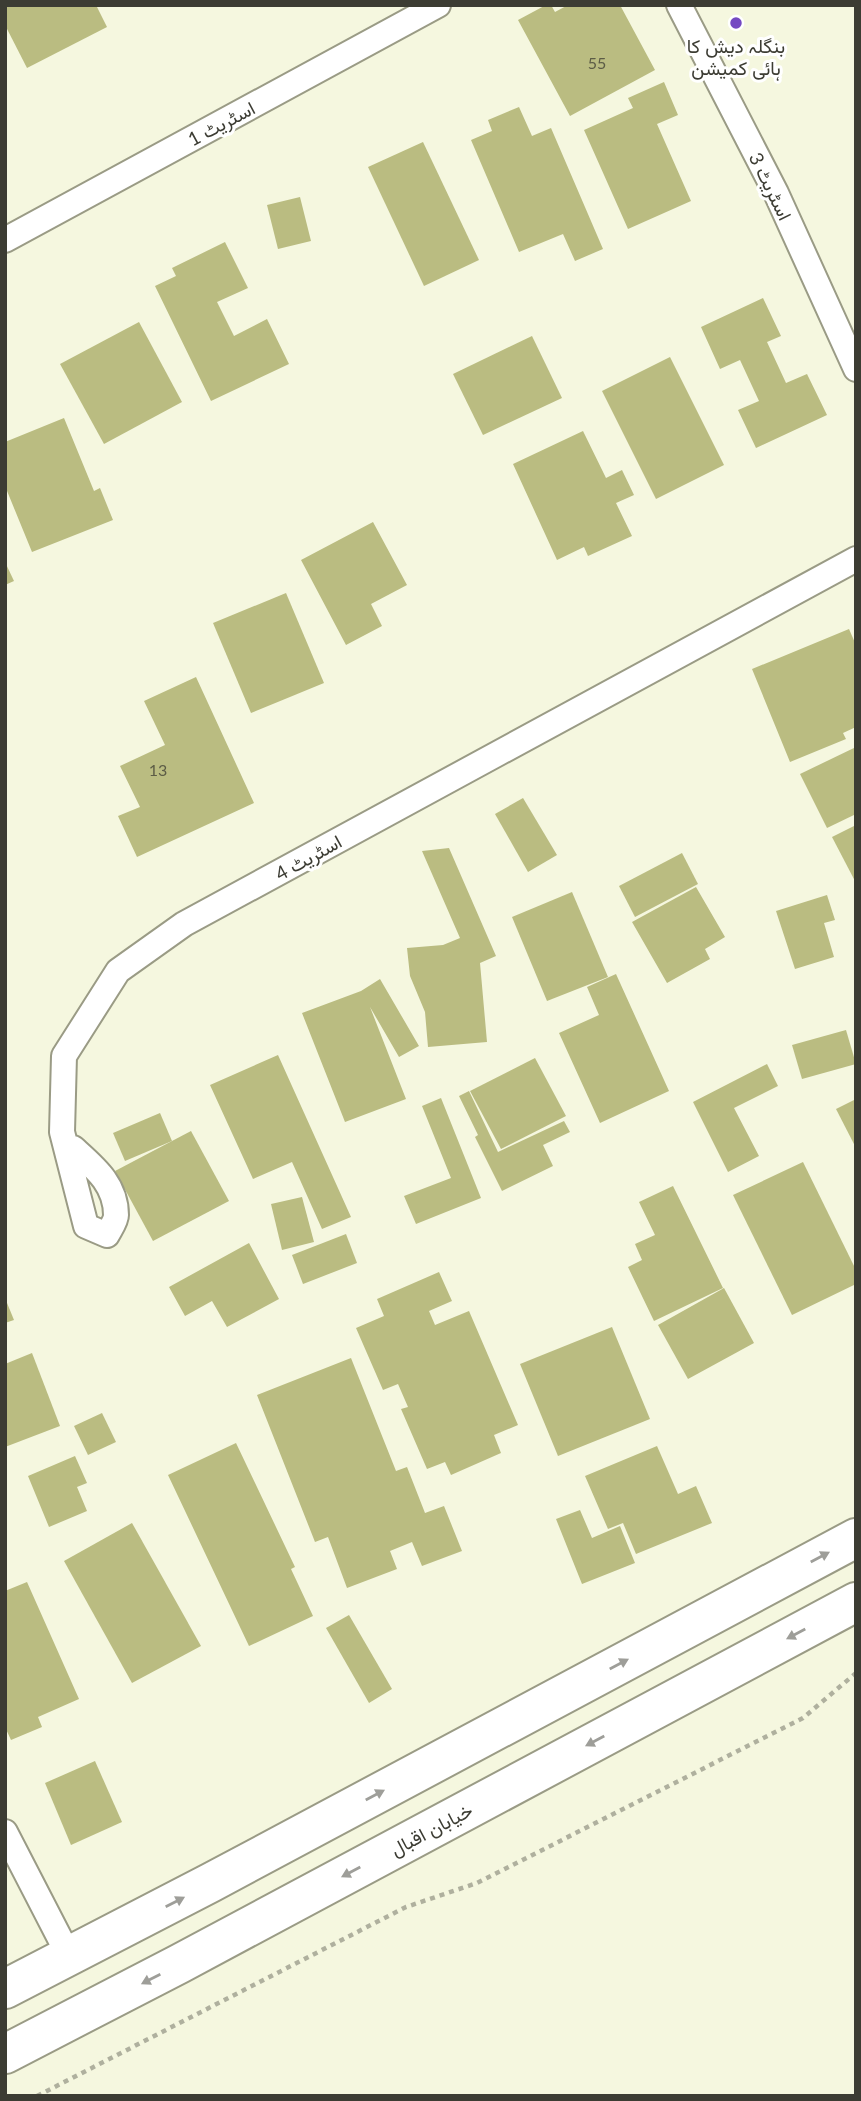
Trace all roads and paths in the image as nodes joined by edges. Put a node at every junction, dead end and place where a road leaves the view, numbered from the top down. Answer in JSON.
{"nodes":[{"id":1,"x":438,"y":5,"type":"edge"},
{"id":2,"x":679,"y":5,"type":"edge"},
{"id":3,"x":5,"y":240,"type":"edge"},
{"id":4,"x":856,"y":369,"type":"edge"},
{"id":5,"x":856,"y":559,"type":"edge"},
{"id":6,"x":73,"y":1148,"type":"dead end"},
{"id":7,"x":856,"y":1538,"type":"edge"},
{"id":8,"x":856,"y":1602,"type":"edge"},
{"id":9,"x":856,"y":1673,"type":"edge"},
{"id":10,"x":5,"y":1832,"type":"edge"},
{"id":11,"x":69,"y":1956,"type":"junction"},
{"id":12,"x":5,"y":1989,"type":"edge"},
{"id":13,"x":5,"y":2054,"type":"edge"},
{"id":14,"x":37,"y":2096,"type":"edge"}],
"edges":[{"from":1,"to":3,"type":"street","name":"اسٹریٹ 1"},
{"from":2,"to":4,"type":"street","name":"اسٹریٹ 3"},
{"from":5,"to":6,"type":"street","name":"اسٹریٹ 4"},
{"from":11,"to":7,"type":"main road","one_way":true},
{"from":8,"to":13,"type":"main road","name":"خیابان اقبال","one_way":true},
{"from":9,"to":14,"type":"path"},
{"from":10,"to":11,"type":"street"},
{"from":11,"to":12,"type":"main road"}]}
